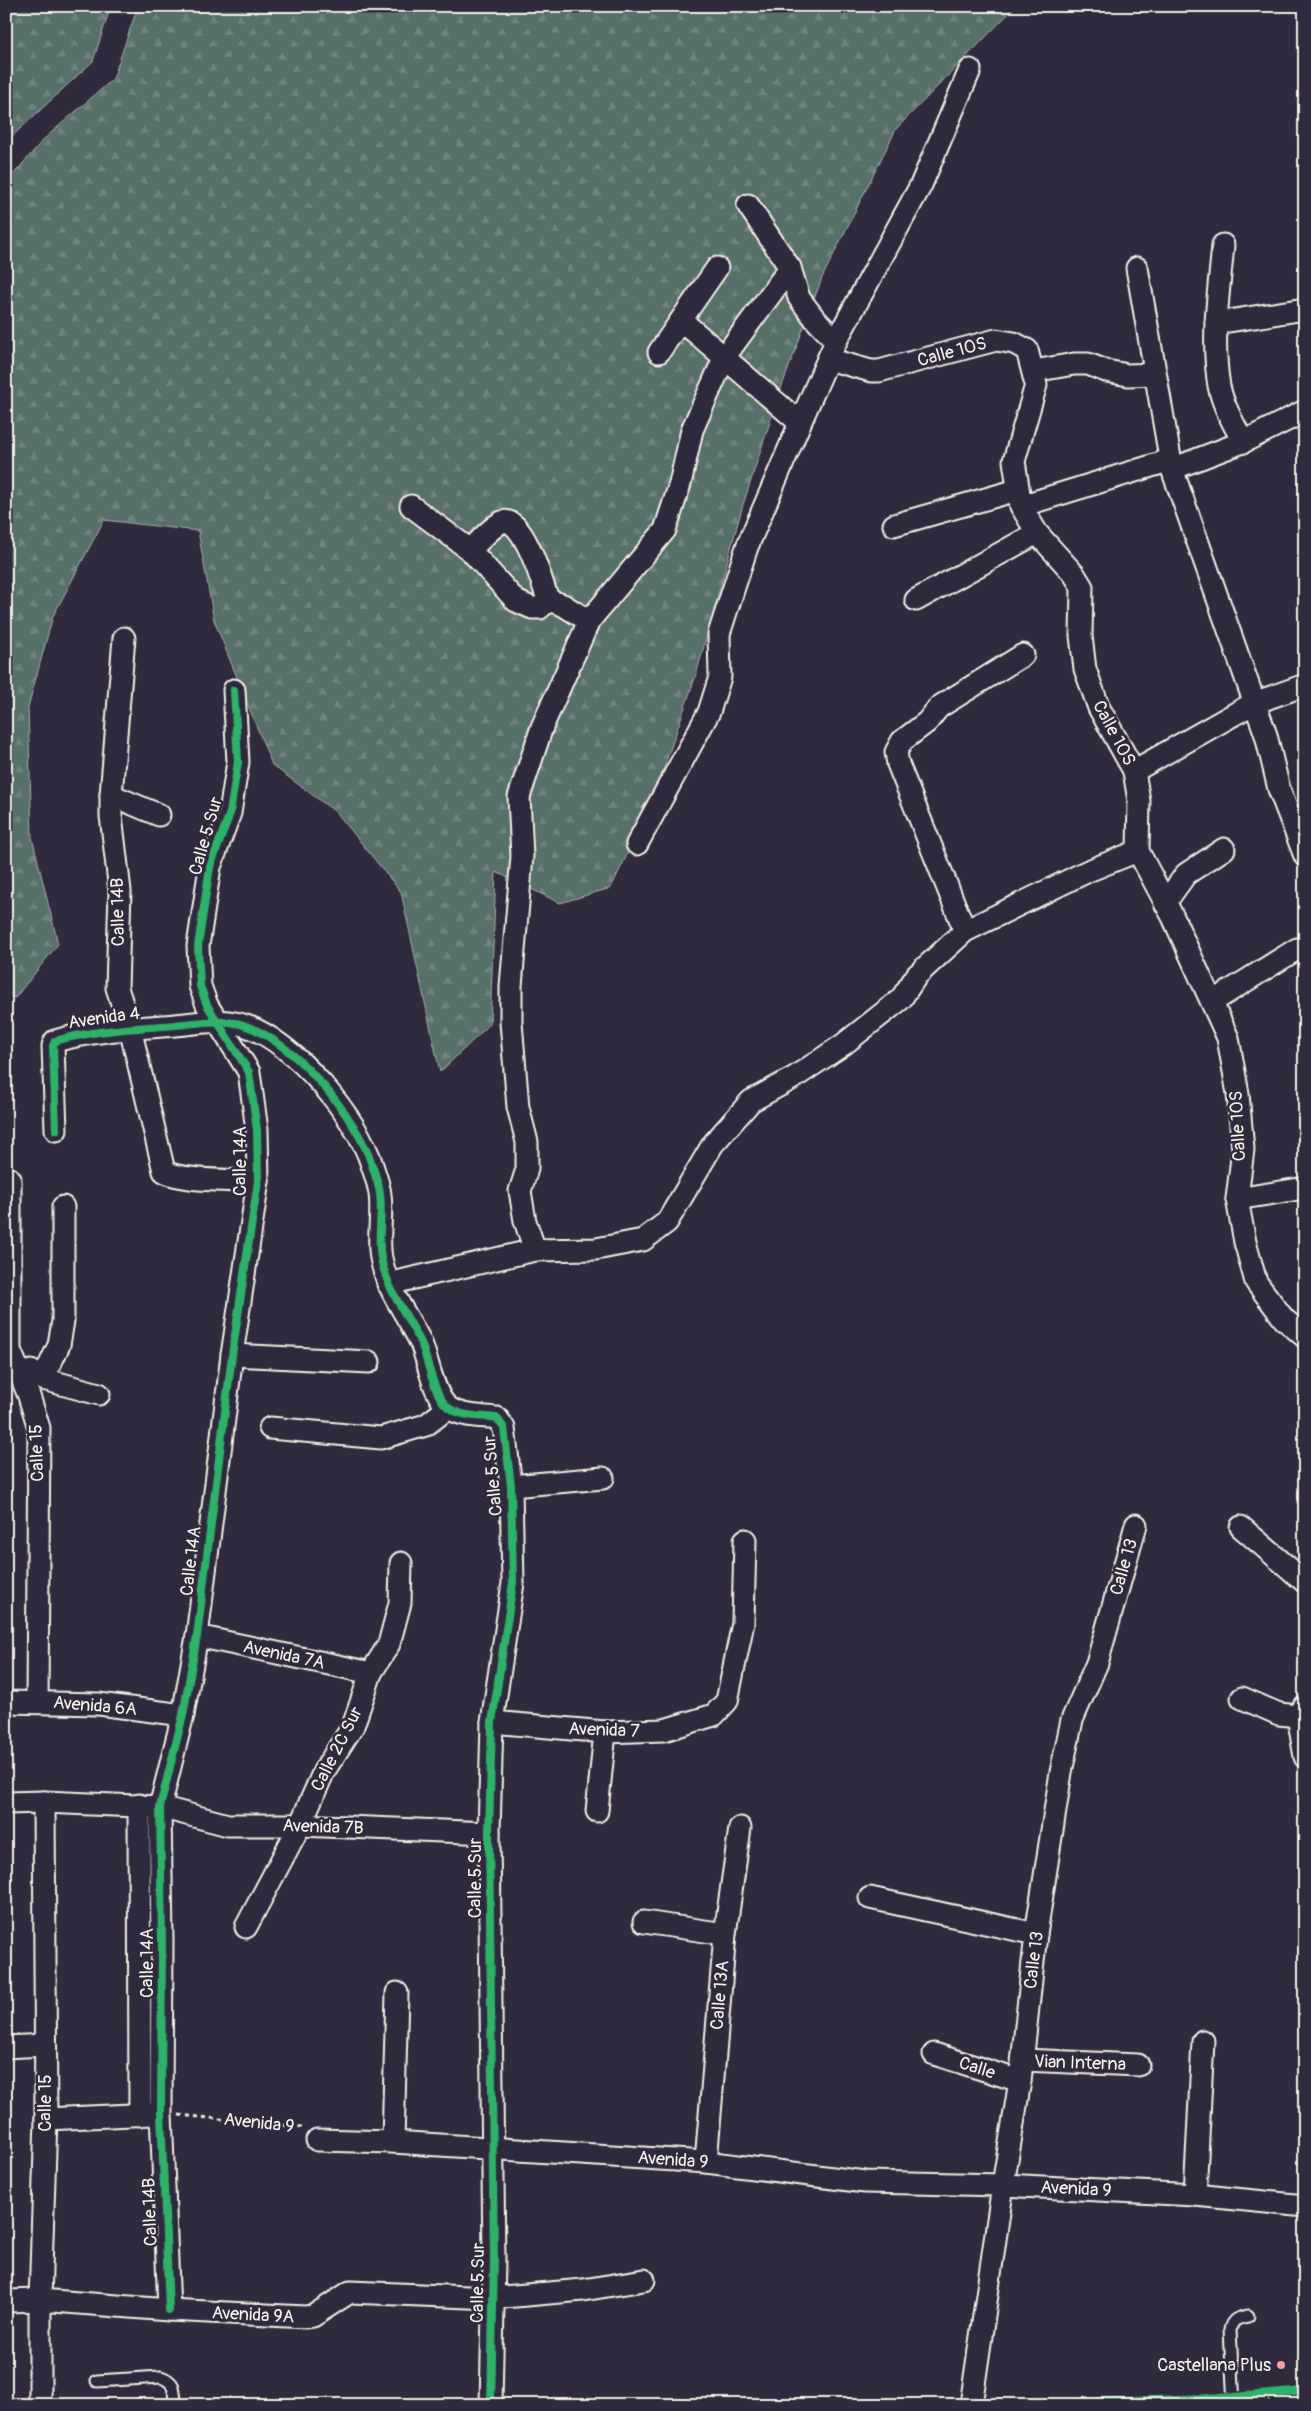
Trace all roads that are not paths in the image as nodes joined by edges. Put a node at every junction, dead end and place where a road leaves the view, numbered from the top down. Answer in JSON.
{"nodes":[{"id":1,"x":970,"y":70,"type":"dead end"},
{"id":2,"x":748,"y":205,"type":"dead end"},
{"id":3,"x":1223,"y":245,"type":"dead end"},
{"id":4,"x":717,"y":268,"type":"dead end"},
{"id":5,"x":790,"y":268,"type":"junction"},
{"id":6,"x":1137,"y":268,"type":"dead end"},
{"id":7,"x":1305,"y":309,"type":"edge"},
{"id":8,"x":681,"y":320,"type":"junction"},
{"id":9,"x":1216,"y":323,"type":"junction"},
{"id":10,"x":832,"y":350,"type":"junction"},
{"id":11,"x":659,"y":352,"type":"dead end"},
{"id":12,"x":725,"y":356,"type":"junction"},
{"id":13,"x":1034,"y":371,"type":"junction"},
{"id":14,"x":1156,"y":374,"type":"junction"},
{"id":15,"x":1305,"y":411,"type":"edge"},
{"id":16,"x":800,"y":423,"type":"junction"},
{"id":17,"x":1243,"y":442,"type":"junction"},
{"id":18,"x":1171,"y":464,"type":"junction"},
{"id":19,"x":1019,"y":498,"type":"junction"},
{"id":20,"x":411,"y":506,"type":"dead end"},
{"id":21,"x":894,"y":525,"type":"dead end"},
{"id":22,"x":1037,"y":532,"type":"junction"},
{"id":23,"x":470,"y":550,"type":"junction"},
{"id":24,"x":548,"y":600,"type":"junction"},
{"id":25,"x":916,"y":600,"type":"dead end"},
{"id":26,"x":589,"y":621,"type":"junction"},
{"id":27,"x":124,"y":638,"type":"dead end"},
{"id":28,"x":1023,"y":655,"type":"dead end"},
{"id":29,"x":1305,"y":685,"type":"edge"},
{"id":30,"x":234,"y":690,"type":"dead end"},
{"id":31,"x":1254,"y":703,"type":"junction"},
{"id":32,"x":1134,"y":771,"type":"junction"},
{"id":33,"x":111,"y":794,"type":"junction"},
{"id":34,"x":1297,"y":814,"type":"edge"},
{"id":35,"x":159,"y":815,"type":"dead end"},
{"id":36,"x":637,"y":844,"type":"dead end"},
{"id":37,"x":1224,"y":849,"type":"dead end"},
{"id":38,"x":1138,"y":851,"type":"junction"},
{"id":39,"x":1305,"y":856,"type":"edge"},
{"id":40,"x":1165,"y":903,"type":"junction"},
{"id":41,"x":964,"y":931,"type":"junction"},
{"id":42,"x":1305,"y":949,"type":"edge"},
{"id":43,"x":1212,"y":1002,"type":"junction"},
{"id":44,"x":217,"y":1022,"type":"junction"},
{"id":45,"x":130,"y":1028,"type":"junction"},
{"id":46,"x":56,"y":1130,"type":"dead end"},
{"id":47,"x":8,"y":1179,"type":"edge"},
{"id":48,"x":258,"y":1181,"type":"junction"},
{"id":49,"x":1305,"y":1188,"type":"edge"},
{"id":50,"x":1237,"y":1198,"type":"junction"},
{"id":51,"x":63,"y":1206,"type":"dead end"},
{"id":52,"x":535,"y":1250,"type":"junction"},
{"id":53,"x":388,"y":1284,"type":"junction"},
{"id":54,"x":1305,"y":1337,"type":"edge"},
{"id":55,"x":232,"y":1355,"type":"junction"},
{"id":56,"x":369,"y":1362,"type":"dead end"},
{"id":57,"x":11,"y":1363,"type":"edge"},
{"id":58,"x":43,"y":1379,"type":"junction"},
{"id":59,"x":99,"y":1394,"type":"dead end"},
{"id":60,"x":448,"y":1408,"type":"junction"},
{"id":61,"x":270,"y":1428,"type":"dead end"},
{"id":62,"x":603,"y":1478,"type":"dead end"},
{"id":63,"x":511,"y":1486,"type":"junction"},
{"id":64,"x":1136,"y":1525,"type":"dead end"},
{"id":65,"x":1241,"y":1528,"type":"dead end"},
{"id":66,"x":744,"y":1540,"type":"dead end"},
{"id":67,"x":401,"y":1563,"type":"dead end"},
{"id":68,"x":1305,"y":1582,"type":"edge"},
{"id":69,"x":197,"y":1636,"type":"junction"},
{"id":70,"x":371,"y":1674,"type":"junction"},
{"id":71,"x":1242,"y":1698,"type":"dead end"},
{"id":72,"x":6,"y":1702,"type":"edge"},
{"id":73,"x":37,"y":1702,"type":"junction"},
{"id":74,"x":1301,"y":1711,"type":"edge"},
{"id":75,"x":183,"y":1715,"type":"junction"},
{"id":76,"x":492,"y":1722,"type":"junction"},
{"id":77,"x":605,"y":1732,"type":"junction"},
{"id":78,"x":1305,"y":1757,"type":"edge"},
{"id":79,"x":44,"y":1802,"type":"junction"},
{"id":80,"x":6,"y":1803,"type":"edge"},
{"id":81,"x":150,"y":1806,"type":"junction"},
{"id":82,"x":597,"y":1811,"type":"dead end"},
{"id":83,"x":300,"y":1826,"type":"junction"},
{"id":84,"x":740,"y":1828,"type":"dead end"},
{"id":85,"x":489,"y":1833,"type":"junction"},
{"id":86,"x":870,"y":1898,"type":"dead end"},
{"id":87,"x":644,"y":1922,"type":"dead end"},
{"id":88,"x":246,"y":1927,"type":"dead end"},
{"id":89,"x":725,"y":1934,"type":"junction"},
{"id":90,"x":1036,"y":1934,"type":"junction"},
{"id":91,"x":397,"y":1993,"type":"dead end"},
{"id":92,"x":1203,"y":2041,"type":"dead end"},
{"id":93,"x":44,"y":2044,"type":"junction"},
{"id":94,"x":6,"y":2047,"type":"edge"},
{"id":95,"x":934,"y":2054,"type":"dead end"},
{"id":96,"x":1138,"y":2065,"type":"dead end"},
{"id":97,"x":1021,"y":2071,"type":"junction"},
{"id":98,"x":161,"y":2113,"type":"junction"},
{"id":99,"x":140,"y":2115,"type":"junction"},
{"id":100,"x":46,"y":2119,"type":"junction"},
{"id":101,"x":317,"y":2140,"type":"road end"},
{"id":102,"x":393,"y":2142,"type":"junction"},
{"id":103,"x":491,"y":2150,"type":"junction"},
{"id":104,"x":706,"y":2162,"type":"junction"},
{"id":105,"x":1003,"y":2185,"type":"junction"},
{"id":106,"x":1195,"y":2194,"type":"junction"},
{"id":107,"x":1305,"y":2206,"type":"edge"},
{"id":108,"x":644,"y":2280,"type":"dead end"},
{"id":109,"x":492,"y":2298,"type":"junction"},
{"id":110,"x":40,"y":2300,"type":"junction"},
{"id":111,"x":6,"y":2301,"type":"edge"},
{"id":112,"x":169,"y":2310,"type":"junction"},
{"id":113,"x":1248,"y":2316,"type":"dead end"},
{"id":114,"x":97,"y":2381,"type":"dead end"},
{"id":115,"x":1305,"y":2404,"type":"edge"},
{"id":116,"x":40,"y":2405,"type":"edge"},
{"id":117,"x":175,"y":2405,"type":"edge"},
{"id":118,"x":491,"y":2405,"type":"edge"},
{"id":119,"x":972,"y":2405,"type":"edge"},
{"id":120,"x":1234,"y":2405,"type":"edge"},
{"id":121,"x":1283,"y":2405,"type":"edge"}],
"edges":[{"from":1,"to":10,"type":"street"},
{"from":2,"to":5,"type":"street"},
{"from":3,"to":9,"type":"street"},
{"from":4,"to":8,"type":"street"},
{"from":5,"to":10,"type":"street"},
{"from":5,"to":12,"type":"street"},
{"from":6,"to":14,"type":"street"},
{"from":7,"to":9,"type":"street"},
{"from":8,"to":11,"type":"street"},
{"from":8,"to":12,"type":"street"},
{"from":9,"to":17,"type":"street"},
{"from":10,"to":13,"type":"street","name":"Calle 10S"},
{"from":10,"to":16,"type":"street"},
{"from":12,"to":16,"type":"street"},
{"from":12,"to":26,"type":"street"},
{"from":13,"to":14,"type":"street"},
{"from":13,"to":19,"type":"street","name":"Calle 10S"},
{"from":14,"to":18,"type":"street"},
{"from":15,"to":17,"type":"street"},
{"from":16,"to":36,"type":"street"},
{"from":17,"to":18,"type":"street"},
{"from":18,"to":19,"type":"street"},
{"from":18,"to":31,"type":"street"},
{"from":19,"to":21,"type":"street"},
{"from":19,"to":22,"type":"street","name":"Calle 10S"},
{"from":20,"to":23,"type":"street"},
{"from":22,"to":25,"type":"street"},
{"from":22,"to":32,"type":"street","name":"Calle 10S"},
{"from":23,"to":24,"type":"street"},
{"from":23,"to":24,"type":"street"},
{"from":24,"to":26,"type":"street"},
{"from":26,"to":52,"type":"street"},
{"from":27,"to":33,"type":"street","name":"Calle 14B"},
{"from":28,"to":41,"type":"street"},
{"from":29,"to":31,"type":"street"},
{"from":30,"to":44,"type":"street","name":"Calle 5 Sur"},
{"from":31,"to":32,"type":"street"},
{"from":31,"to":34,"type":"street"},
{"from":32,"to":38,"type":"street","name":"Calle 10S"},
{"from":33,"to":35,"type":"street"},
{"from":33,"to":45,"type":"street","name":"Calle 14B"},
{"from":34,"to":39,"type":"street"},
{"from":37,"to":40,"type":"street"},
{"from":38,"to":40,"type":"street","name":"Calle 10S"},
{"from":38,"to":41,"type":"street"},
{"from":40,"to":43,"type":"street","name":"Calle 10S"},
{"from":41,"to":52,"type":"street"},
{"from":42,"to":43,"type":"street"},
{"from":43,"to":50,"type":"street","name":"Calle 10S"},
{"from":44,"to":45,"type":"street","name":"Avenida 4"},
{"from":44,"to":48,"type":"street","name":"Calle 14A"},
{"from":44,"to":53,"type":"street"},
{"from":45,"to":46,"type":"street","name":"Avenida 4"},
{"from":45,"to":48,"type":"street","name":"Calle 14B"},
{"from":47,"to":57,"type":"street","name":"Calle 15"},
{"from":48,"to":55,"type":"street","name":"Calle 14A"},
{"from":49,"to":50,"type":"street"},
{"from":50,"to":54,"type":"street","name":"Calle 10S"},
{"from":51,"to":58,"type":"street"},
{"from":52,"to":53,"type":"street"},
{"from":53,"to":60,"type":"street"},
{"from":55,"to":56,"type":"street"},
{"from":55,"to":69,"type":"street","name":"Calle 14A"},
{"from":57,"to":58,"type":"street"},
{"from":57,"to":73,"type":"street","name":"Calle 15"},
{"from":58,"to":59,"type":"street"},
{"from":60,"to":61,"type":"street"},
{"from":60,"to":63,"type":"street","name":"Calle 5 Sur"},
{"from":62,"to":63,"type":"street"},
{"from":63,"to":76,"type":"street","name":"Calle 5 Sur"},
{"from":64,"to":90,"type":"street","name":"Calle 13"},
{"from":65,"to":68,"type":"street"},
{"from":66,"to":77,"type":"street","name":"Avenida 7"},
{"from":67,"to":70,"type":"street","name":"Calle 2C Sur"},
{"from":69,"to":70,"type":"street","name":"Avenida 7A"},
{"from":69,"to":75,"type":"street","name":"Calle 14A"},
{"from":70,"to":83,"type":"street","name":"Calle 2C Sur"},
{"from":71,"to":74,"type":"street"},
{"from":72,"to":73,"type":"street","name":"Avenida 6A"},
{"from":73,"to":75,"type":"street","name":"Avenida 6A"},
{"from":74,"to":78,"type":"street"},
{"from":75,"to":81,"type":"street","name":"Calle 14A"},
{"from":76,"to":77,"type":"street","name":"Avenida 7"},
{"from":76,"to":85,"type":"street","name":"Calle 5 Sur"},
{"from":77,"to":82,"type":"street"},
{"from":79,"to":80,"type":"street"},
{"from":79,"to":81,"type":"street"},
{"from":79,"to":93,"type":"street","name":"Calle 15"},
{"from":81,"to":83,"type":"street","name":"Avenida 7B"},
{"from":81,"to":98,"type":"street","name":"Calle 14A"},
{"from":81,"to":99,"type":"street","name":"Calle 14A"},
{"from":83,"to":85,"type":"street","name":"Avenida 7B"},
{"from":83,"to":88,"type":"street","name":"Calle 2C Sur"},
{"from":84,"to":89,"type":"street","name":"Calle 13A"},
{"from":85,"to":103,"type":"street","name":"Calle 5 Sur"},
{"from":86,"to":90,"type":"street"},
{"from":87,"to":89,"type":"street"},
{"from":89,"to":104,"type":"street","name":"Calle 13A"},
{"from":90,"to":97,"type":"street","name":"Calle 13"},
{"from":91,"to":102,"type":"street"},
{"from":92,"to":106,"type":"street"},
{"from":93,"to":94,"type":"street"},
{"from":93,"to":100,"type":"street","name":"Calle 15"},
{"from":95,"to":97,"type":"street","name":"Calle"},
{"from":96,"to":97,"type":"street","name":"Vian Interna"},
{"from":97,"to":105,"type":"street","name":"Calle 13"},
{"from":98,"to":99,"type":"street"},
{"from":98,"to":112,"type":"street","name":"Calle 14B"},
{"from":99,"to":100,"type":"street"},
{"from":100,"to":110,"type":"street","name":"Calle 15"},
{"from":101,"to":102,"type":"street","name":"Avenida 9"},
{"from":102,"to":103,"type":"street","name":"Avenida 9"},
{"from":103,"to":104,"type":"street","name":"Avenida 9"},
{"from":103,"to":109,"type":"street","name":"Calle 5 Sur"},
{"from":104,"to":105,"type":"street","name":"Avenida 9"},
{"from":105,"to":106,"type":"street","name":"Avenida 9"},
{"from":105,"to":119,"type":"street","name":"Calle 13"},
{"from":106,"to":107,"type":"street","name":"Avenida 9"},
{"from":108,"to":109,"type":"street","name":"Avenida 9A"},
{"from":109,"to":112,"type":"street","name":"Avenida 9A"},
{"from":109,"to":118,"type":"street","name":"Calle 5 Sur"},
{"from":110,"to":111,"type":"street","name":"Avenida 9A"},
{"from":110,"to":112,"type":"street","name":"Avenida 9A"},
{"from":110,"to":116,"type":"street","name":"Calle 15"},
{"from":113,"to":120,"type":"lane"},
{"from":114,"to":117,"type":"lane"},
{"from":115,"to":121,"type":"highway"}]}
